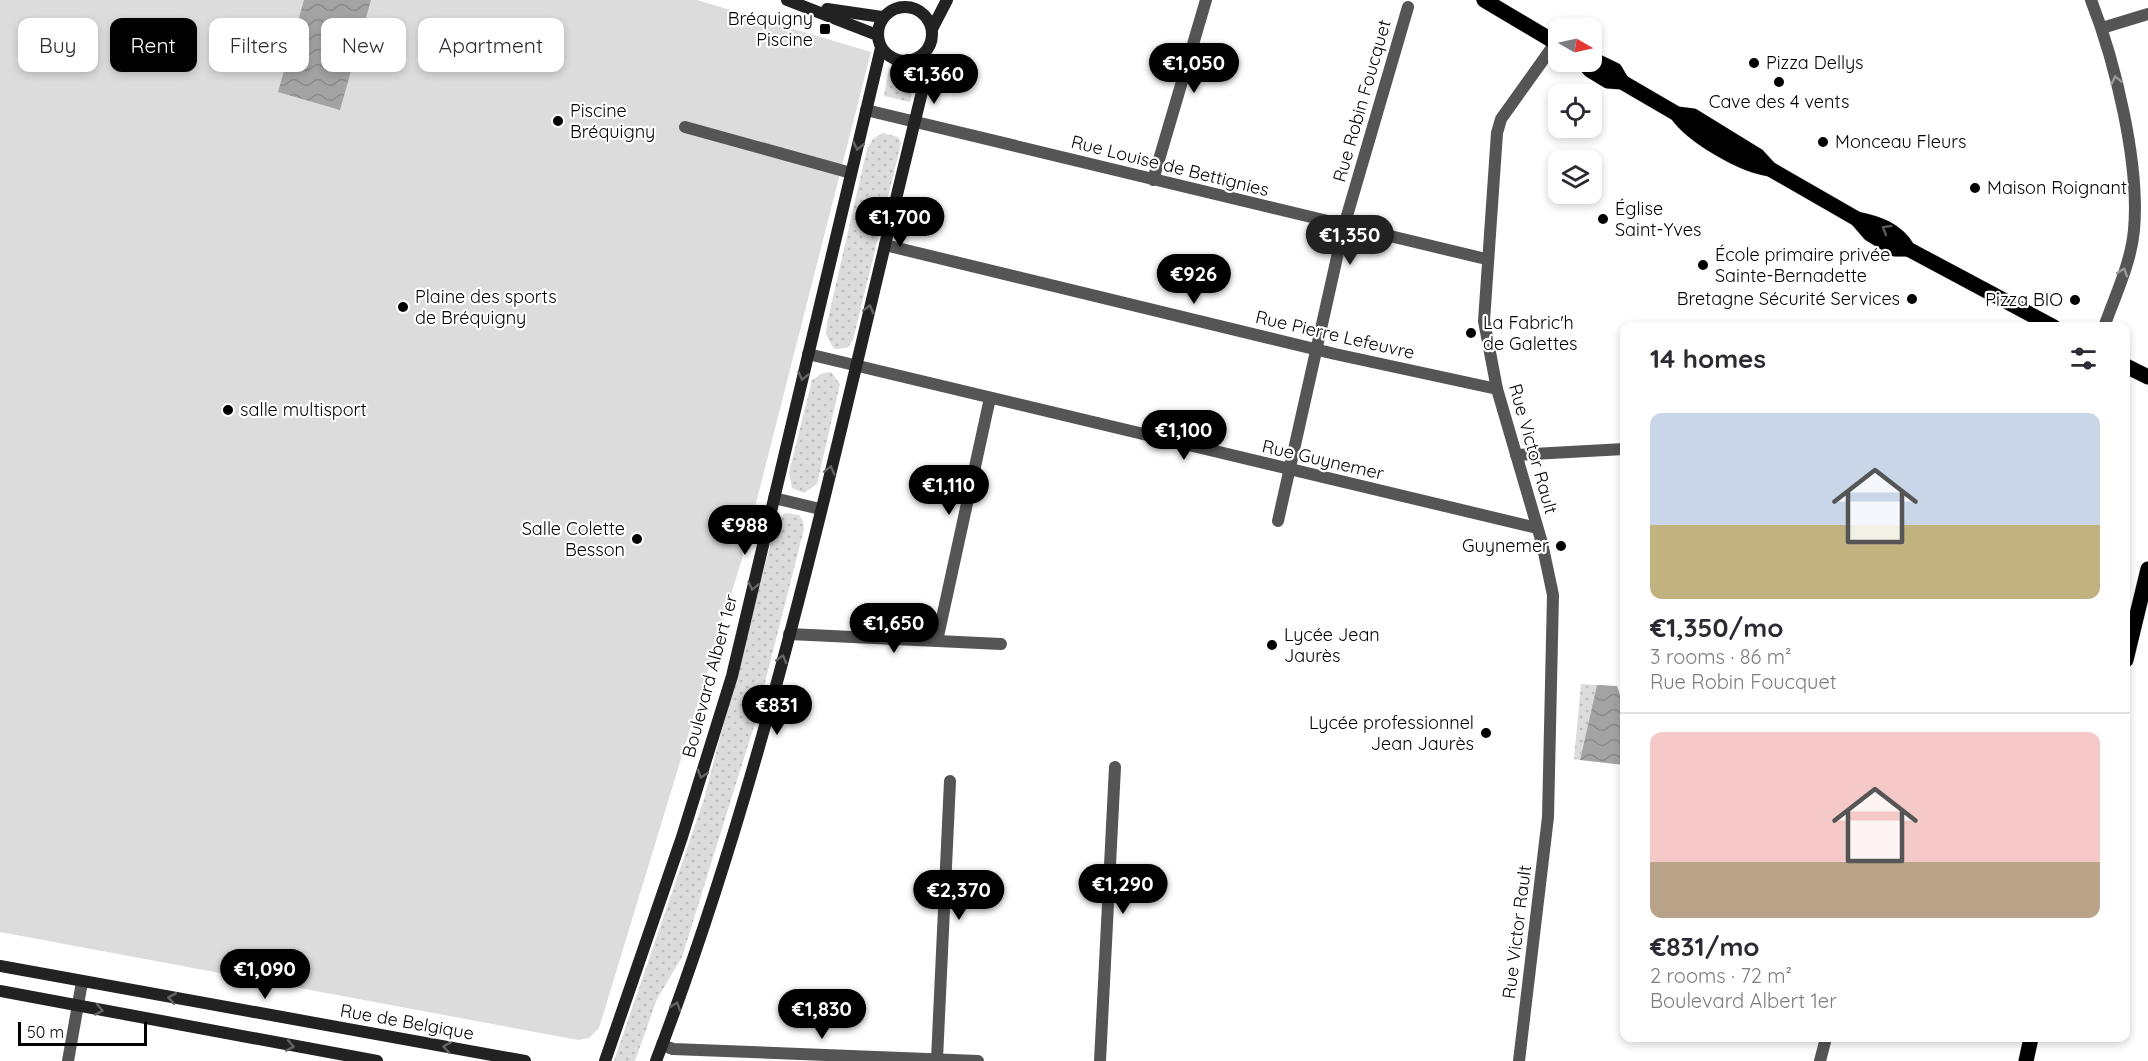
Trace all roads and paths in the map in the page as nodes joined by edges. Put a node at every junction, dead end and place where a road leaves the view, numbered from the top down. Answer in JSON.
{"nodes":[{"id":1,"x":787,"y":0,"type":"edge"},
{"id":2,"x":947,"y":0,"type":"edge"},
{"id":3,"x":1206,"y":0,"type":"edge"},
{"id":4,"x":1485,"y":0,"type":"edge"},
{"id":5,"x":2091,"y":0,"type":"edge"},
{"id":6,"x":804,"y":2,"type":"edge"},
{"id":7,"x":901,"y":3,"type":"edge"},
{"id":8,"x":1408,"y":7,"type":"dead end"},
{"id":9,"x":2148,"y":14,"type":"edge"},
{"id":10,"x":882,"y":17,"type":"junction"},
{"id":11,"x":2102,"y":28,"type":"junction"},
{"id":12,"x":932,"y":29,"type":"junction"},
{"id":13,"x":877,"y":34,"type":"junction"},
{"id":14,"x":1548,"y":38,"type":"edge"},
{"id":15,"x":881,"y":48,"type":"junction"},
{"id":16,"x":925,"y":53,"type":"junction"},
{"id":17,"x":1548,"y":55,"type":"edge"},
{"id":18,"x":1602,"y":64,"type":"edge"},
{"id":19,"x":1593,"y":72,"type":"edge"},
{"id":20,"x":1623,"y":82,"type":"junction"},
{"id":21,"x":866,"y":110,"type":"junction"},
{"id":22,"x":915,"y":122,"type":"junction"},
{"id":23,"x":685,"y":127,"type":"dead end"},
{"id":24,"x":851,"y":173,"type":"junction"},
{"id":25,"x":1153,"y":180,"type":"junction"},
{"id":26,"x":1344,"y":226,"type":"junction"},
{"id":27,"x":885,"y":245,"type":"junction"},
{"id":28,"x":1486,"y":259,"type":"junction"},
{"id":29,"x":2045,"y":322,"type":"edge"},
{"id":30,"x":2106,"y":322,"type":"edge"},
{"id":31,"x":1317,"y":350,"type":"junction"},
{"id":32,"x":808,"y":354,"type":"junction"},
{"id":33,"x":855,"y":366,"type":"junction"},
{"id":34,"x":2130,"y":369,"type":"edge"},
{"id":35,"x":2148,"y":377,"type":"edge"},
{"id":36,"x":1497,"y":389,"type":"junction"},
{"id":37,"x":990,"y":398,"type":"junction"},
{"id":38,"x":1620,"y":449,"type":"edge"},
{"id":39,"x":1516,"y":455,"type":"junction"},
{"id":40,"x":1290,"y":471,"type":"junction"},
{"id":41,"x":774,"y":498,"type":"junction"},
{"id":42,"x":820,"y":509,"type":"junction"},
{"id":43,"x":1278,"y":521,"type":"dead end"},
{"id":44,"x":1537,"y":528,"type":"junction"},
{"id":45,"x":2148,"y":570,"type":"edge"},
{"id":46,"x":789,"y":634,"type":"junction"},
{"id":47,"x":937,"y":641,"type":"junction"},
{"id":48,"x":1001,"y":644,"type":"dead end"},
{"id":49,"x":2130,"y":644,"type":"edge"},
{"id":50,"x":1115,"y":767,"type":"dead end"},
{"id":51,"x":951,"y":781,"type":"dead end"},
{"id":52,"x":0,"y":966,"type":"edge"},
{"id":53,"x":82,"y":982,"type":"junction"},
{"id":54,"x":0,"y":991,"type":"edge"},
{"id":55,"x":78,"y":1006,"type":"junction"},
{"id":56,"x":1825,"y":1042,"type":"edge"},
{"id":57,"x":2030,"y":1042,"type":"edge"},
{"id":58,"x":662,"y":1045,"type":"junction"},
{"id":59,"x":937,"y":1059,"type":"junction"},
{"id":60,"x":68,"y":1061,"type":"edge"},
{"id":61,"x":377,"y":1061,"type":"edge"},
{"id":62,"x":525,"y":1061,"type":"edge"},
{"id":63,"x":605,"y":1061,"type":"edge"},
{"id":64,"x":656,"y":1061,"type":"edge"},
{"id":65,"x":978,"y":1061,"type":"edge"},
{"id":66,"x":1100,"y":1061,"type":"edge"},
{"id":67,"x":1519,"y":1061,"type":"edge"},
{"id":68,"x":1820,"y":1061,"type":"edge"},
{"id":69,"x":2025,"y":1061,"type":"edge"}],
"edges":[{"from":1,"to":6,"type":"main road"},
{"from":2,"to":12,"type":"main road"},
{"from":3,"to":25,"type":"street"},
{"from":4,"to":14,"type":"main road"},
{"from":5,"to":11,"type":"street"},
{"from":6,"to":10,"type":"main road"},
{"from":6,"to":13,"type":"main road"},
{"from":7,"to":10,"type":"main road"},
{"from":7,"to":12,"type":"main road"},
{"from":8,"to":26,"type":"street","name":"Rue Robin Foucquet"},
{"from":9,"to":11,"type":"street"},
{"from":10,"to":13,"type":"main road"},
{"from":30,"to":11,"type":"street","one_way":true},
{"from":12,"to":16,"type":"main road"},
{"from":13,"to":15,"type":"main road"},
{"from":15,"to":16,"type":"main road"},
{"from":15,"to":21,"type":"main road","name":"Boulevard Albert 1er"},
{"from":16,"to":22,"type":"main road"},
{"from":17,"to":28,"type":"street","name":"Rue Victor Rault"},
{"from":18,"to":20,"type":"main road"},
{"from":19,"to":20,"type":"main road"},
{"from":20,"to":29,"type":"main road"},
{"from":21,"to":22,"type":"street","name":"Rue Louise de Bettignies"},
{"from":21,"to":24,"type":"main road","name":"Boulevard Albert 1er","one_way":true},
{"from":22,"to":25,"type":"street","name":"Rue Louise de Bettignies"},
{"from":22,"to":27,"type":"main road"},
{"from":23,"to":24,"type":"street"},
{"from":24,"to":32,"type":"main road","name":"Boulevard Albert 1er"},
{"from":25,"to":26,"type":"street","name":"Rue Louise de Bettignies"},
{"from":26,"to":28,"type":"street","name":"Rue Louise de Bettignies"},
{"from":26,"to":31,"type":"street","name":"Rue Robin Foucquet"},
{"from":27,"to":31,"type":"street","name":"Rue Pierre Lefeuvre"},
{"from":33,"to":27,"type":"main road","one_way":true},
{"from":28,"to":36,"type":"street","name":"Rue Victor Rault"},
{"from":31,"to":36,"type":"street","name":"Rue Pierre Lefeuvre"},
{"from":31,"to":40,"type":"street","name":"Rue Robin Foucquet"},
{"from":32,"to":33,"type":"street","name":"Rue Guynemer"},
{"from":32,"to":41,"type":"main road","name":"Boulevard Albert 1er","one_way":true},
{"from":33,"to":37,"type":"street","name":"Rue Guynemer"},
{"from":42,"to":33,"type":"main road","one_way":true},
{"from":34,"to":35,"type":"main road"},
{"from":36,"to":39,"type":"street","name":"Rue Victor Rault"},
{"from":37,"to":40,"type":"street","name":"Rue Guynemer"},
{"from":37,"to":47,"type":"street"},
{"from":38,"to":39,"type":"street"},
{"from":39,"to":44,"type":"street","name":"Rue Victor Rault"},
{"from":40,"to":43,"type":"street","name":"Rue Robin Foucquet"},
{"from":40,"to":44,"type":"street","name":"Rue Guynemer"},
{"from":41,"to":42,"type":"street"},
{"from":41,"to":63,"type":"main road","name":"Boulevard Albert 1er","one_way":true},
{"from":42,"to":46,"type":"main road"},
{"from":44,"to":67,"type":"street","name":"Rue Victor Rault"},
{"from":45,"to":49,"type":"main road"},
{"from":46,"to":47,"type":"street"},
{"from":58,"to":46,"type":"main road","one_way":true},
{"from":47,"to":48,"type":"street"},
{"from":50,"to":66,"type":"street"},
{"from":51,"to":59,"type":"street"},
{"from":52,"to":53,"type":"main road","name":"Rue de Belgique"},
{"from":53,"to":55,"type":"street"},
{"from":62,"to":53,"type":"main road","name":"Rue de Belgique","one_way":true},
{"from":54,"to":55,"type":"main road"},
{"from":55,"to":60,"type":"street"},
{"from":55,"to":61,"type":"main road","one_way":true},
{"from":56,"to":68,"type":"street"},
{"from":57,"to":69,"type":"main road"},
{"from":58,"to":59,"type":"street"},
{"from":58,"to":64,"type":"main road"},
{"from":59,"to":65,"type":"street"}]}
